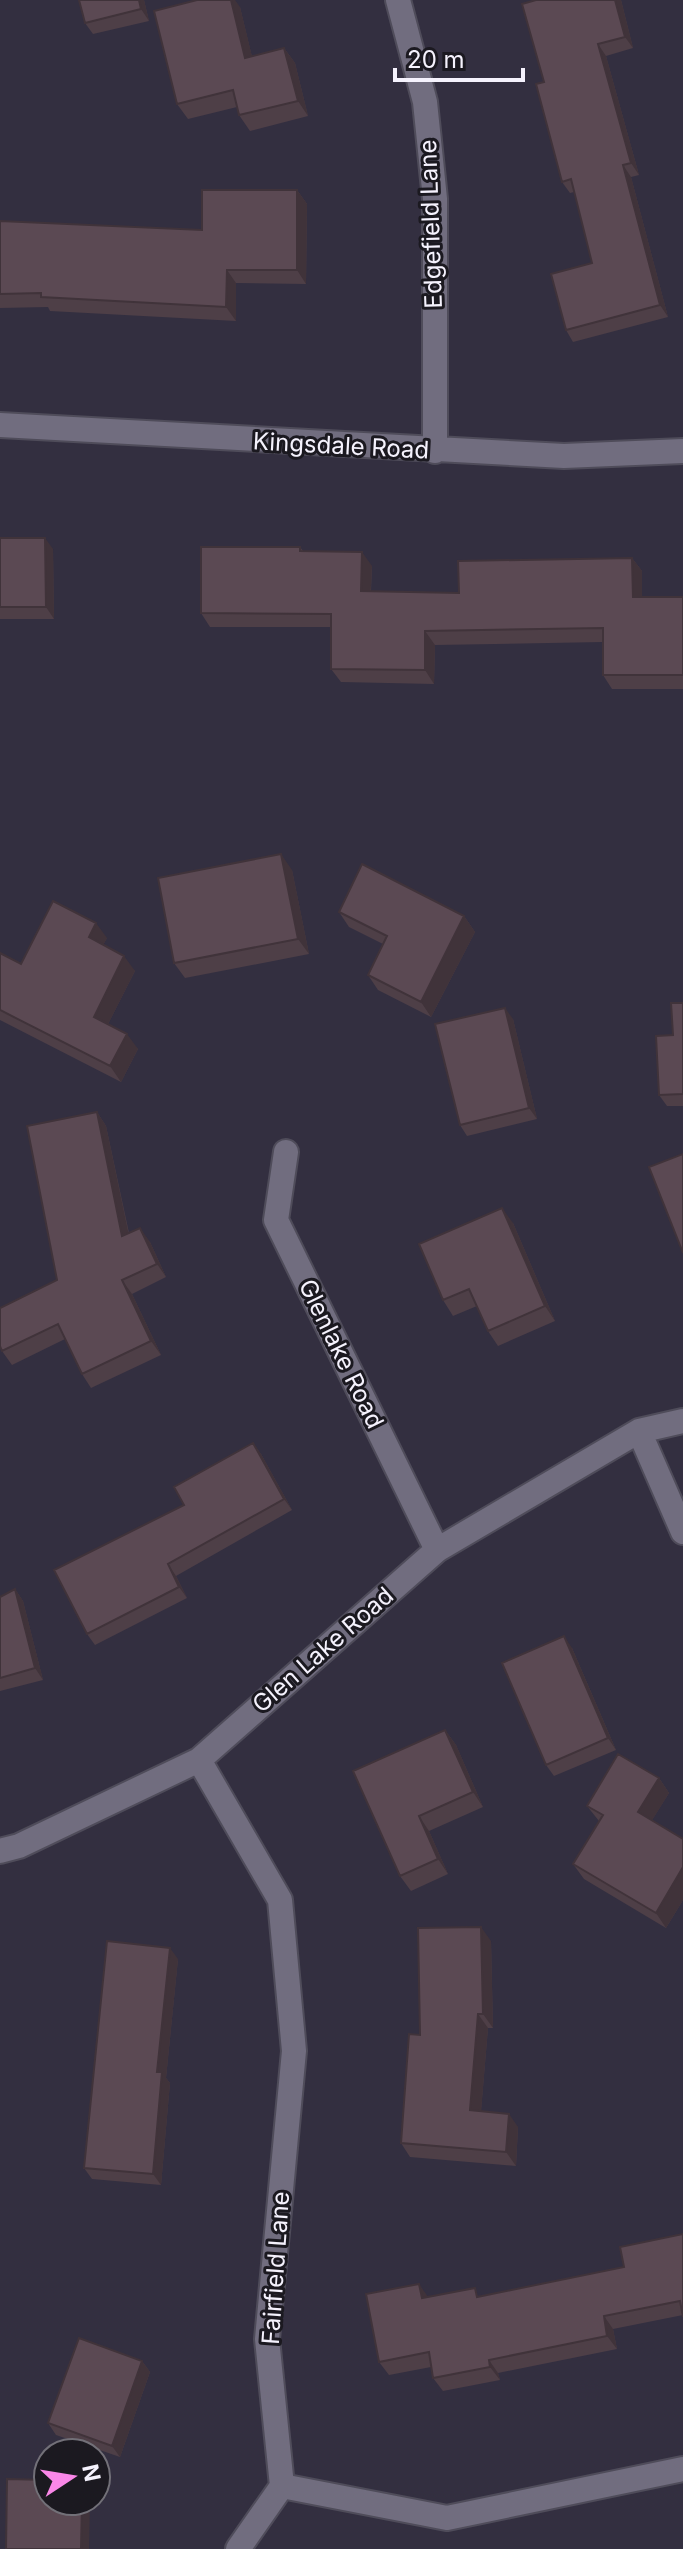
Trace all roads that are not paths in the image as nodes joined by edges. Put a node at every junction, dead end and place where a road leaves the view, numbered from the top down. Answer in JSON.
{"nodes":[{"id":1,"x":398,"y":0,"type":"edge"},
{"id":2,"x":0,"y":425,"type":"edge"},
{"id":3,"x":435,"y":451,"type":"junction"},
{"id":4,"x":683,"y":451,"type":"edge"},
{"id":5,"x":286,"y":1152,"type":"dead end"},
{"id":6,"x":683,"y":1421,"type":"edge"},
{"id":7,"x":639,"y":1431,"type":"junction"},
{"id":8,"x":683,"y":1532,"type":"edge"},
{"id":9,"x":437,"y":1550,"type":"junction"},
{"id":10,"x":199,"y":1760,"type":"junction"},
{"id":11,"x":0,"y":1851,"type":"edge"},
{"id":12,"x":683,"y":2469,"type":"edge"},
{"id":13,"x":282,"y":2486,"type":"junction"},
{"id":14,"x":238,"y":2549,"type":"edge"}],
"edges":[{"from":1,"to":3,"type":"street","name":"Edgefield Lane"},
{"from":2,"to":3,"type":"street","name":"Kingsdale Road"},
{"from":3,"to":4,"type":"street","name":"Kingsdale Road"},
{"from":5,"to":9,"type":"street","name":"Glenlake Road"},
{"from":6,"to":7,"type":"street","name":"Glen Lake Road"},
{"from":7,"to":8,"type":"street"},
{"from":7,"to":9,"type":"street","name":"Glen Lake Road"},
{"from":9,"to":10,"type":"street","name":"Glen Lake Road"},
{"from":10,"to":11,"type":"street","name":"Glen Lake Road"},
{"from":10,"to":13,"type":"street","name":"Fairfield Lane"},
{"from":12,"to":13,"type":"street"},
{"from":13,"to":14,"type":"street"}]}
